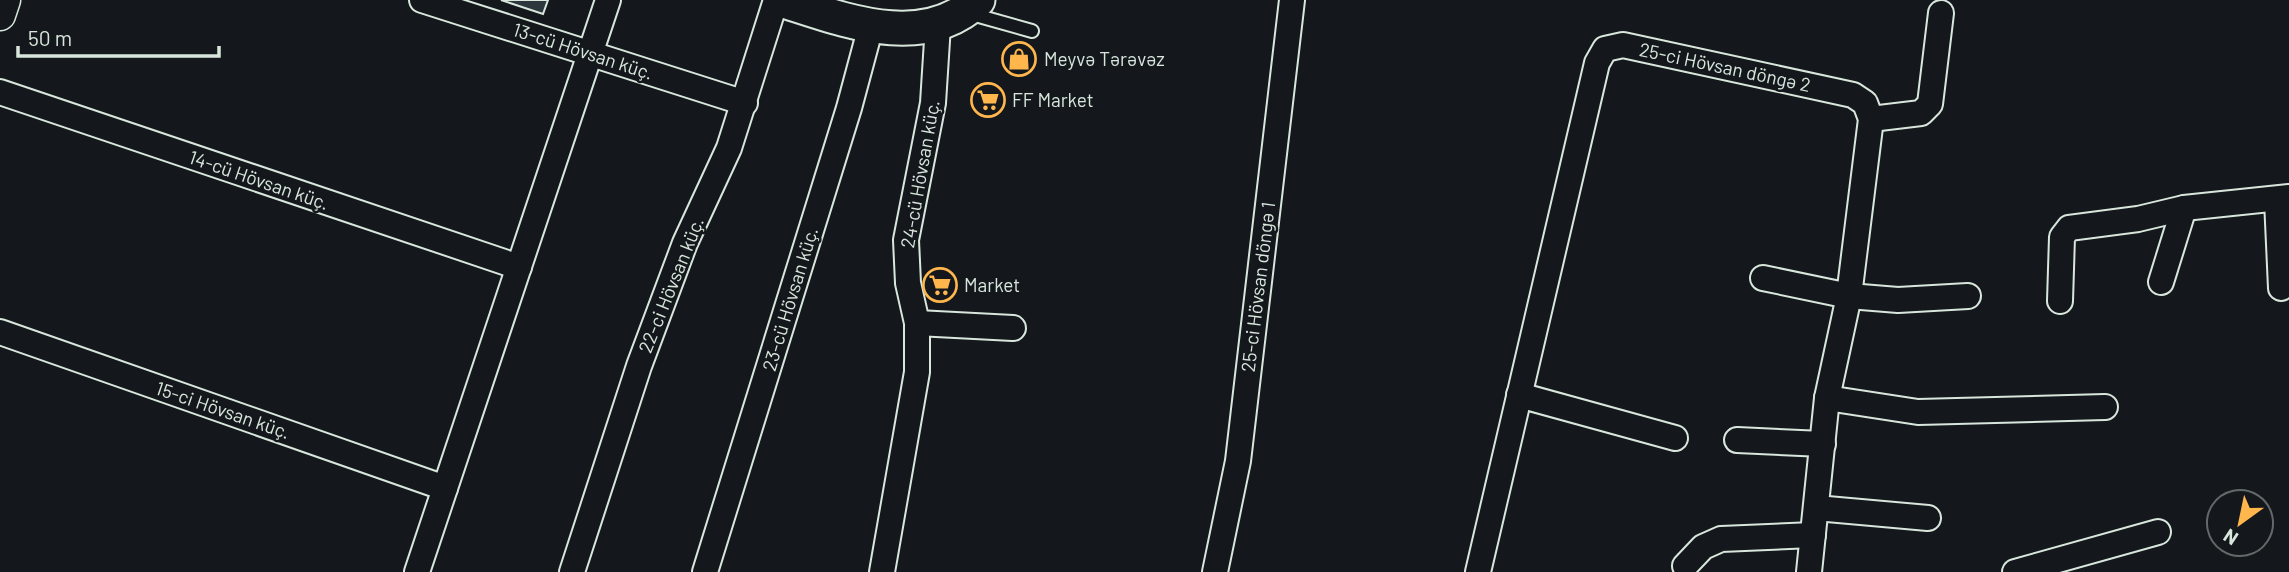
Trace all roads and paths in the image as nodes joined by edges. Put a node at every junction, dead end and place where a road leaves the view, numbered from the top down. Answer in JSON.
{"nodes":[{"id":1,"x":5,"y":0,"type":"edge"},
{"id":2,"x":422,"y":0,"type":"edge"},
{"id":3,"x":608,"y":0,"type":"edge"},
{"id":4,"x":776,"y":0,"type":"edge"},
{"id":5,"x":782,"y":0,"type":"edge"},
{"id":6,"x":1292,"y":0,"type":"edge"},
{"id":7,"x":960,"y":12,"type":"edge"},
{"id":8,"x":1941,"y":13,"type":"dead end"},
{"id":9,"x":0,"y":15,"type":"edge"},
{"id":10,"x":871,"y":26,"type":"junction"},
{"id":11,"x":1032,"y":31,"type":"dead end"},
{"id":12,"x":591,"y":52,"type":"junction"},
{"id":13,"x":0,"y":92,"type":"edge"},
{"id":14,"x":745,"y":103,"type":"junction"},
{"id":15,"x":1871,"y":119,"type":"junction"},
{"id":16,"x":2283,"y":199,"type":"edge"},
{"id":17,"x":2184,"y":208,"type":"junction"},
{"id":18,"x":519,"y":267,"type":"junction"},
{"id":19,"x":1763,"y":278,"type":"dead end"},
{"id":20,"x":2161,"y":282,"type":"dead end"},
{"id":21,"x":2281,"y":288,"type":"dead end"},
{"id":22,"x":1849,"y":296,"type":"junction"},
{"id":23,"x":1968,"y":296,"type":"dead end"},
{"id":24,"x":2060,"y":301,"type":"dead end"},
{"id":25,"x":917,"y":323,"type":"junction"},
{"id":26,"x":1013,"y":328,"type":"dead end"},
{"id":27,"x":0,"y":332,"type":"edge"},
{"id":28,"x":1519,"y":395,"type":"junction"},
{"id":29,"x":1827,"y":398,"type":"junction"},
{"id":30,"x":2105,"y":407,"type":"dead end"},
{"id":31,"x":1675,"y":438,"type":"dead end"},
{"id":32,"x":1737,"y":440,"type":"dead end"},
{"id":33,"x":1823,"y":444,"type":"junction"},
{"id":34,"x":445,"y":488,"type":"junction"},
{"id":35,"x":1816,"y":508,"type":"junction"},
{"id":36,"x":1928,"y":518,"type":"dead end"},
{"id":37,"x":2158,"y":531,"type":"dead end"},
{"id":38,"x":1813,"y":535,"type":"junction"},
{"id":39,"x":1685,"y":566,"type":"dead end"},
{"id":40,"x":417,"y":572,"type":"edge"},
{"id":41,"x":572,"y":572,"type":"edge"},
{"id":42,"x":705,"y":572,"type":"edge"},
{"id":43,"x":882,"y":572,"type":"edge"},
{"id":44,"x":1215,"y":572,"type":"edge"},
{"id":45,"x":1478,"y":572,"type":"edge"},
{"id":46,"x":1810,"y":572,"type":"edge"},
{"id":47,"x":2015,"y":572,"type":"edge"}],
"edges":[{"from":1,"to":9,"type":"street"},
{"from":2,"to":12,"type":"street","name":"13-cü Hövsan küç."},
{"from":3,"to":12,"type":"street"},
{"from":4,"to":14,"type":"street","name":"22-ci Hövsan küç."},
{"from":5,"to":10,"type":"main road"},
{"from":6,"to":44,"type":"street","name":"25-ci Hövsan döngə 1"},
{"from":7,"to":10,"type":"main road"},
{"from":7,"to":11,"type":"lane"},
{"from":7,"to":25,"type":"street","name":"24-cü Hövsan küç."},
{"from":8,"to":15,"type":"street"},
{"from":10,"to":42,"type":"street","name":"23-cü Hövsan küç."},
{"from":12,"to":14,"type":"street","name":"13-cü Hövsan küç."},
{"from":12,"to":18,"type":"street"},
{"from":13,"to":18,"type":"street","name":"14-cü Hövsan küç."},
{"from":14,"to":41,"type":"street","name":"22-ci Hövsan küç."},
{"from":15,"to":22,"type":"street"},
{"from":15,"to":28,"type":"street","name":"25-ci Hövsan döngə 2"},
{"from":16,"to":17,"type":"street"},
{"from":16,"to":21,"type":"street"},
{"from":17,"to":20,"type":"street"},
{"from":17,"to":24,"type":"street"},
{"from":18,"to":34,"type":"street"},
{"from":19,"to":22,"type":"street"},
{"from":22,"to":23,"type":"street"},
{"from":22,"to":29,"type":"street"},
{"from":25,"to":26,"type":"street"},
{"from":25,"to":43,"type":"street","name":"24-cü Hövsan küç."},
{"from":27,"to":34,"type":"street","name":"15-ci Hövsan küç."},
{"from":28,"to":31,"type":"street"},
{"from":28,"to":45,"type":"street","name":"25-ci Hövsan döngə 2"},
{"from":29,"to":30,"type":"street"},
{"from":29,"to":33,"type":"street"},
{"from":32,"to":33,"type":"street"},
{"from":33,"to":35,"type":"street"},
{"from":34,"to":40,"type":"street"},
{"from":35,"to":36,"type":"street"},
{"from":35,"to":38,"type":"street"},
{"from":37,"to":47,"type":"street"},
{"from":38,"to":39,"type":"street"},
{"from":38,"to":46,"type":"street"}]}
